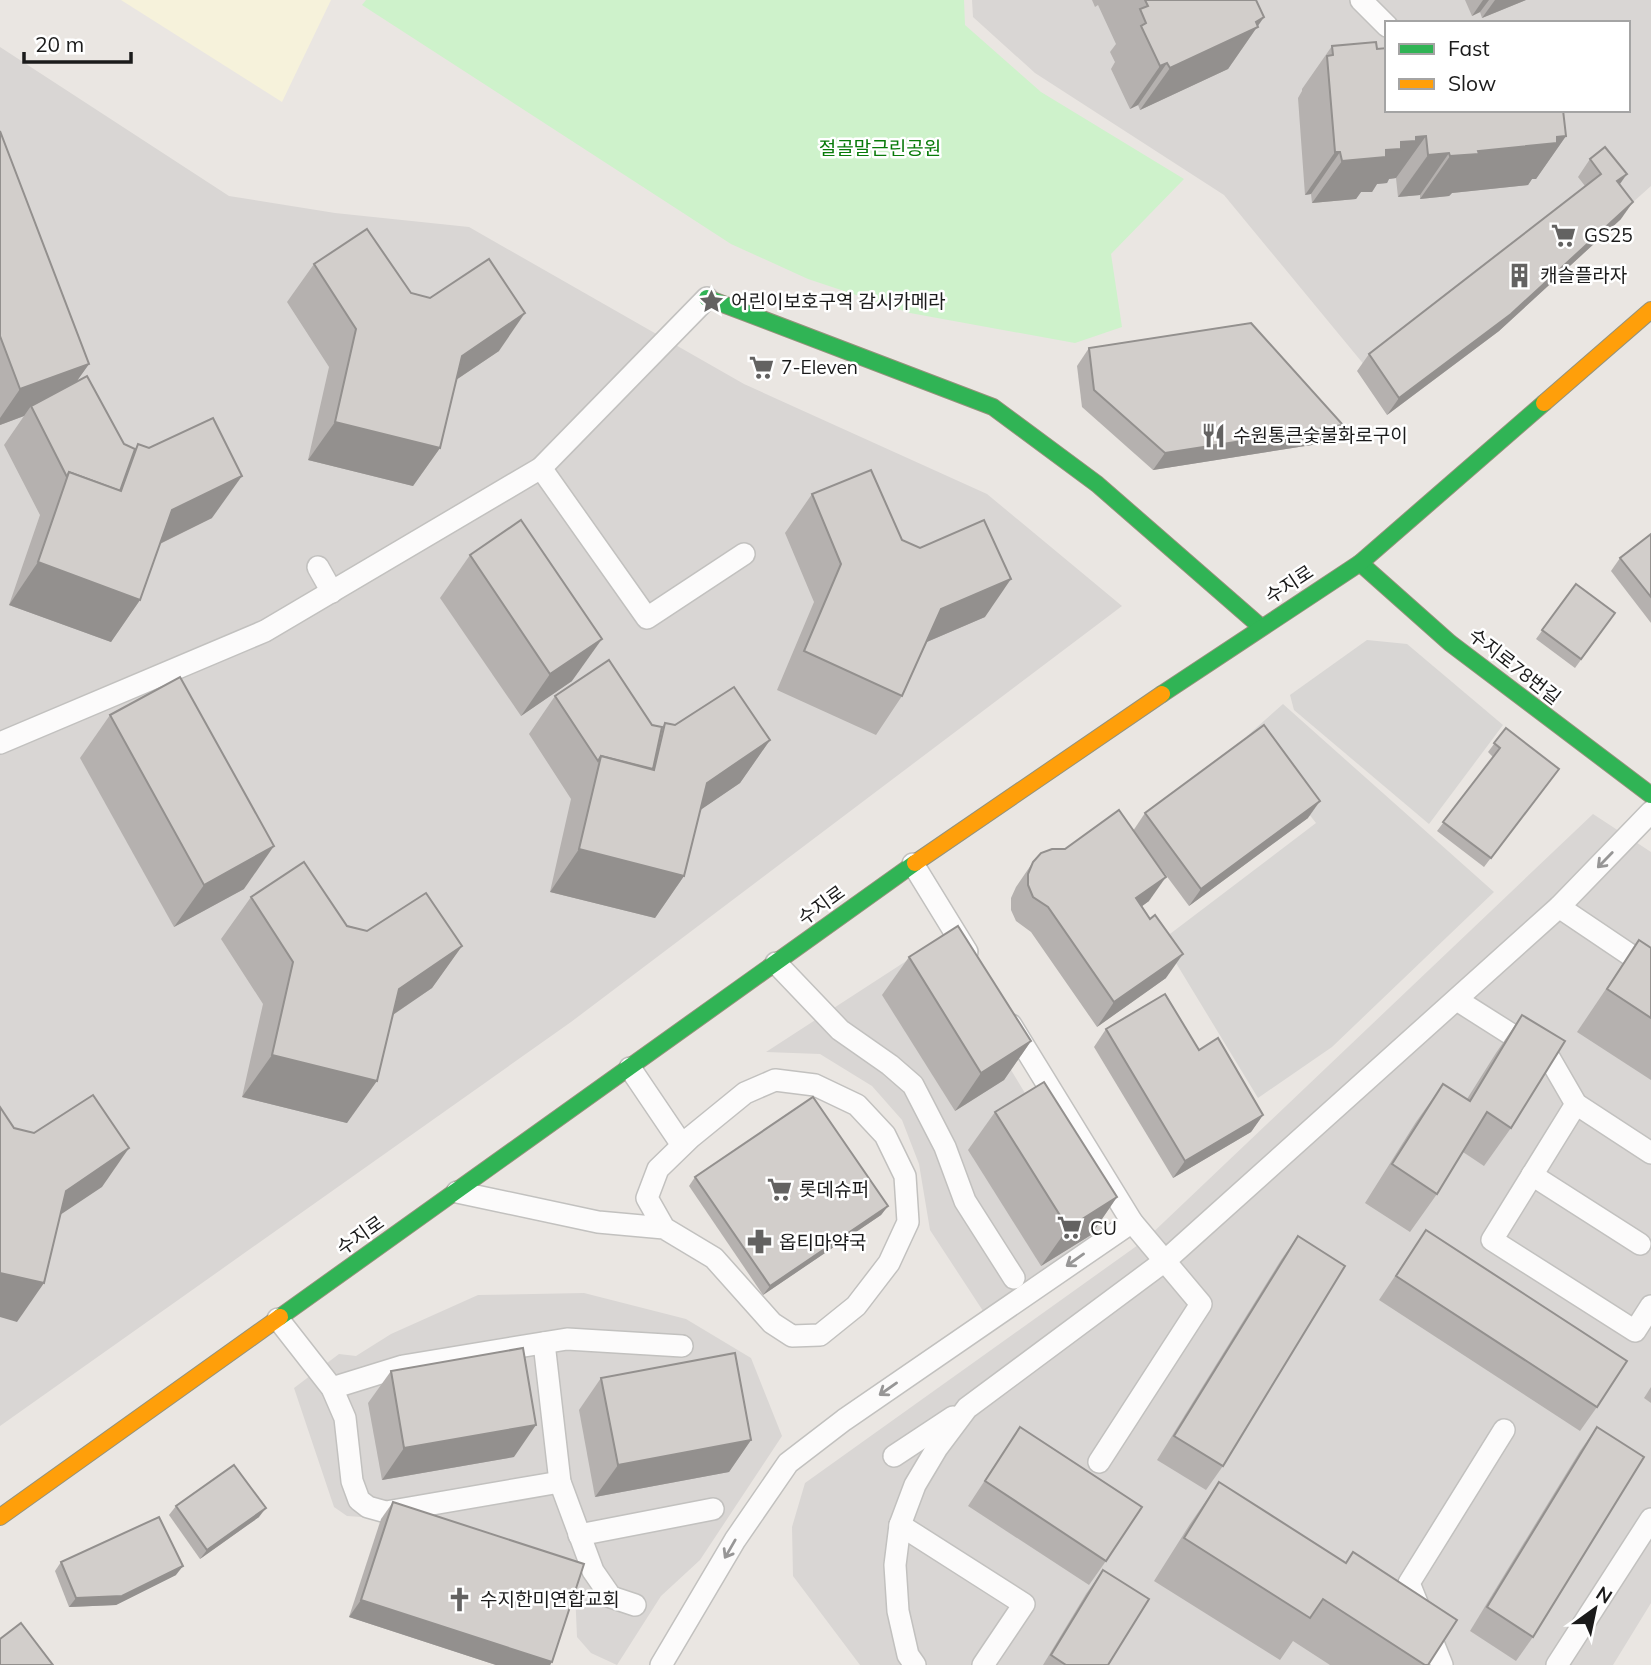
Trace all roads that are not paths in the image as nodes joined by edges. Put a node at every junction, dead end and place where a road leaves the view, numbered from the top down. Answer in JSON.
{"nodes":[{"id":1,"x":1361,"y":0,"type":"edge"},
{"id":2,"x":1385,"y":24,"type":"edge"},
{"id":3,"x":707,"y":298,"type":"joint"},
{"id":4,"x":1651,"y":310,"type":"edge"},
{"id":5,"x":541,"y":468,"type":"junction"},
{"id":6,"x":744,"y":554,"type":"dead end"},
{"id":7,"x":1360,"y":563,"type":"junction"},
{"id":8,"x":318,"y":567,"type":"dead end"},
{"id":9,"x":332,"y":592,"type":"junction"},
{"id":10,"x":1261,"y":627,"type":"junction"},
{"id":11,"x":0,"y":743,"type":"edge"},
{"id":12,"x":1651,"y":795,"type":"edge"},
{"id":13,"x":1651,"y":812,"type":"edge"},
{"id":14,"x":914,"y":864,"type":"junction"},
{"id":15,"x":1559,"y":907,"type":"junction"},
{"id":16,"x":776,"y":963,"type":"junction"},
{"id":17,"x":1651,"y":969,"type":"edge"},
{"id":18,"x":979,"y":972,"type":"edge"},
{"id":19,"x":1457,"y":1000,"type":"junction"},
{"id":20,"x":1001,"y":1007,"type":"edge"},
{"id":21,"x":630,"y":1068,"type":"junction"},
{"id":22,"x":1576,"y":1104,"type":"junction"},
{"id":23,"x":682,"y":1145,"type":"junction"},
{"id":24,"x":1651,"y":1153,"type":"edge"},
{"id":25,"x":1532,"y":1175,"type":"junction"},
{"id":26,"x":457,"y":1192,"type":"junction"},
{"id":27,"x":1132,"y":1222,"type":"junction"},
{"id":28,"x":664,"y":1228,"type":"junction"},
{"id":29,"x":1640,"y":1244,"type":"dead end"},
{"id":30,"x":1166,"y":1261,"type":"junction"},
{"id":31,"x":1014,"y":1278,"type":"dead end"},
{"id":32,"x":1651,"y":1306,"type":"edge"},
{"id":33,"x":278,"y":1319,"type":"junction"},
{"id":34,"x":544,"y":1343,"type":"junction"},
{"id":35,"x":682,"y":1346,"type":"dead end"},
{"id":36,"x":332,"y":1388,"type":"junction"},
{"id":37,"x":967,"y":1408,"type":"junction"},
{"id":38,"x":1503,"y":1430,"type":"dead end"},
{"id":39,"x":894,"y":1456,"type":"dead end"},
{"id":40,"x":1099,"y":1462,"type":"dead end"},
{"id":41,"x":560,"y":1482,"type":"junction"},
{"id":42,"x":713,"y":1509,"type":"edge"},
{"id":43,"x":0,"y":1517,"type":"edge"},
{"id":44,"x":1651,"y":1519,"type":"edge"},
{"id":45,"x":900,"y":1525,"type":"junction"},
{"id":46,"x":579,"y":1535,"type":"junction"},
{"id":47,"x":635,"y":1605,"type":"dead end"},
{"id":48,"x":661,"y":1665,"type":"edge"},
{"id":49,"x":915,"y":1665,"type":"edge"},
{"id":50,"x":983,"y":1665,"type":"edge"},
{"id":51,"x":1442,"y":1665,"type":"edge"},
{"id":52,"x":1557,"y":1665,"type":"edge"}],
"edges":[{"from":1,"to":2,"type":"lane"},
{"from":3,"to":5,"type":"lane"},
{"from":3,"to":10,"type":"main road"},
{"from":4,"to":7,"type":"main road","name":"수지로"},
{"from":5,"to":6,"type":"lane"},
{"from":5,"to":9,"type":"lane"},
{"from":7,"to":10,"type":"main road","name":"수지로"},
{"from":7,"to":12,"type":"main road","name":"수지로78번길"},
{"from":8,"to":9,"type":"lane"},
{"from":9,"to":11,"type":"lane"},
{"from":10,"to":14,"type":"main road","name":"수지로"},
{"from":13,"to":15,"type":"lane","one_way":true},
{"from":14,"to":16,"type":"main road","name":"수지로"},
{"from":14,"to":18,"type":"lane"},
{"from":15,"to":17,"type":"lane"},
{"from":15,"to":19,"type":"lane"},
{"from":16,"to":21,"type":"main road","name":"수지로"},
{"from":16,"to":31,"type":"lane"},
{"from":19,"to":22,"type":"lane"},
{"from":19,"to":30,"type":"lane"},
{"from":20,"to":27,"type":"lane"},
{"from":21,"to":23,"type":"lane"},
{"from":21,"to":26,"type":"main road","name":"수지로"},
{"from":22,"to":24,"type":"lane"},
{"from":22,"to":25,"type":"lane"},
{"from":23,"to":28,"type":"lane"},
{"from":23,"to":28,"type":"lane"},
{"from":25,"to":29,"type":"lane"},
{"from":25,"to":32,"type":"lane"},
{"from":26,"to":28,"type":"lane"},
{"from":26,"to":33,"type":"main road","name":"수지로"},
{"from":27,"to":30,"type":"lane"},
{"from":27,"to":48,"type":"lane","one_way":true},
{"from":30,"to":37,"type":"lane"},
{"from":30,"to":40,"type":"lane"},
{"from":33,"to":36,"type":"lane"},
{"from":33,"to":43,"type":"main road","name":"수지로"},
{"from":34,"to":35,"type":"lane"},
{"from":34,"to":36,"type":"lane"},
{"from":34,"to":41,"type":"lane"},
{"from":36,"to":41,"type":"lane"},
{"from":37,"to":39,"type":"lane"},
{"from":37,"to":45,"type":"lane"},
{"from":38,"to":51,"type":"lane"},
{"from":41,"to":46,"type":"lane"},
{"from":42,"to":46,"type":"lane"},
{"from":44,"to":52,"type":"lane"},
{"from":45,"to":49,"type":"lane"},
{"from":45,"to":50,"type":"lane"},
{"from":46,"to":47,"type":"lane"}]}
